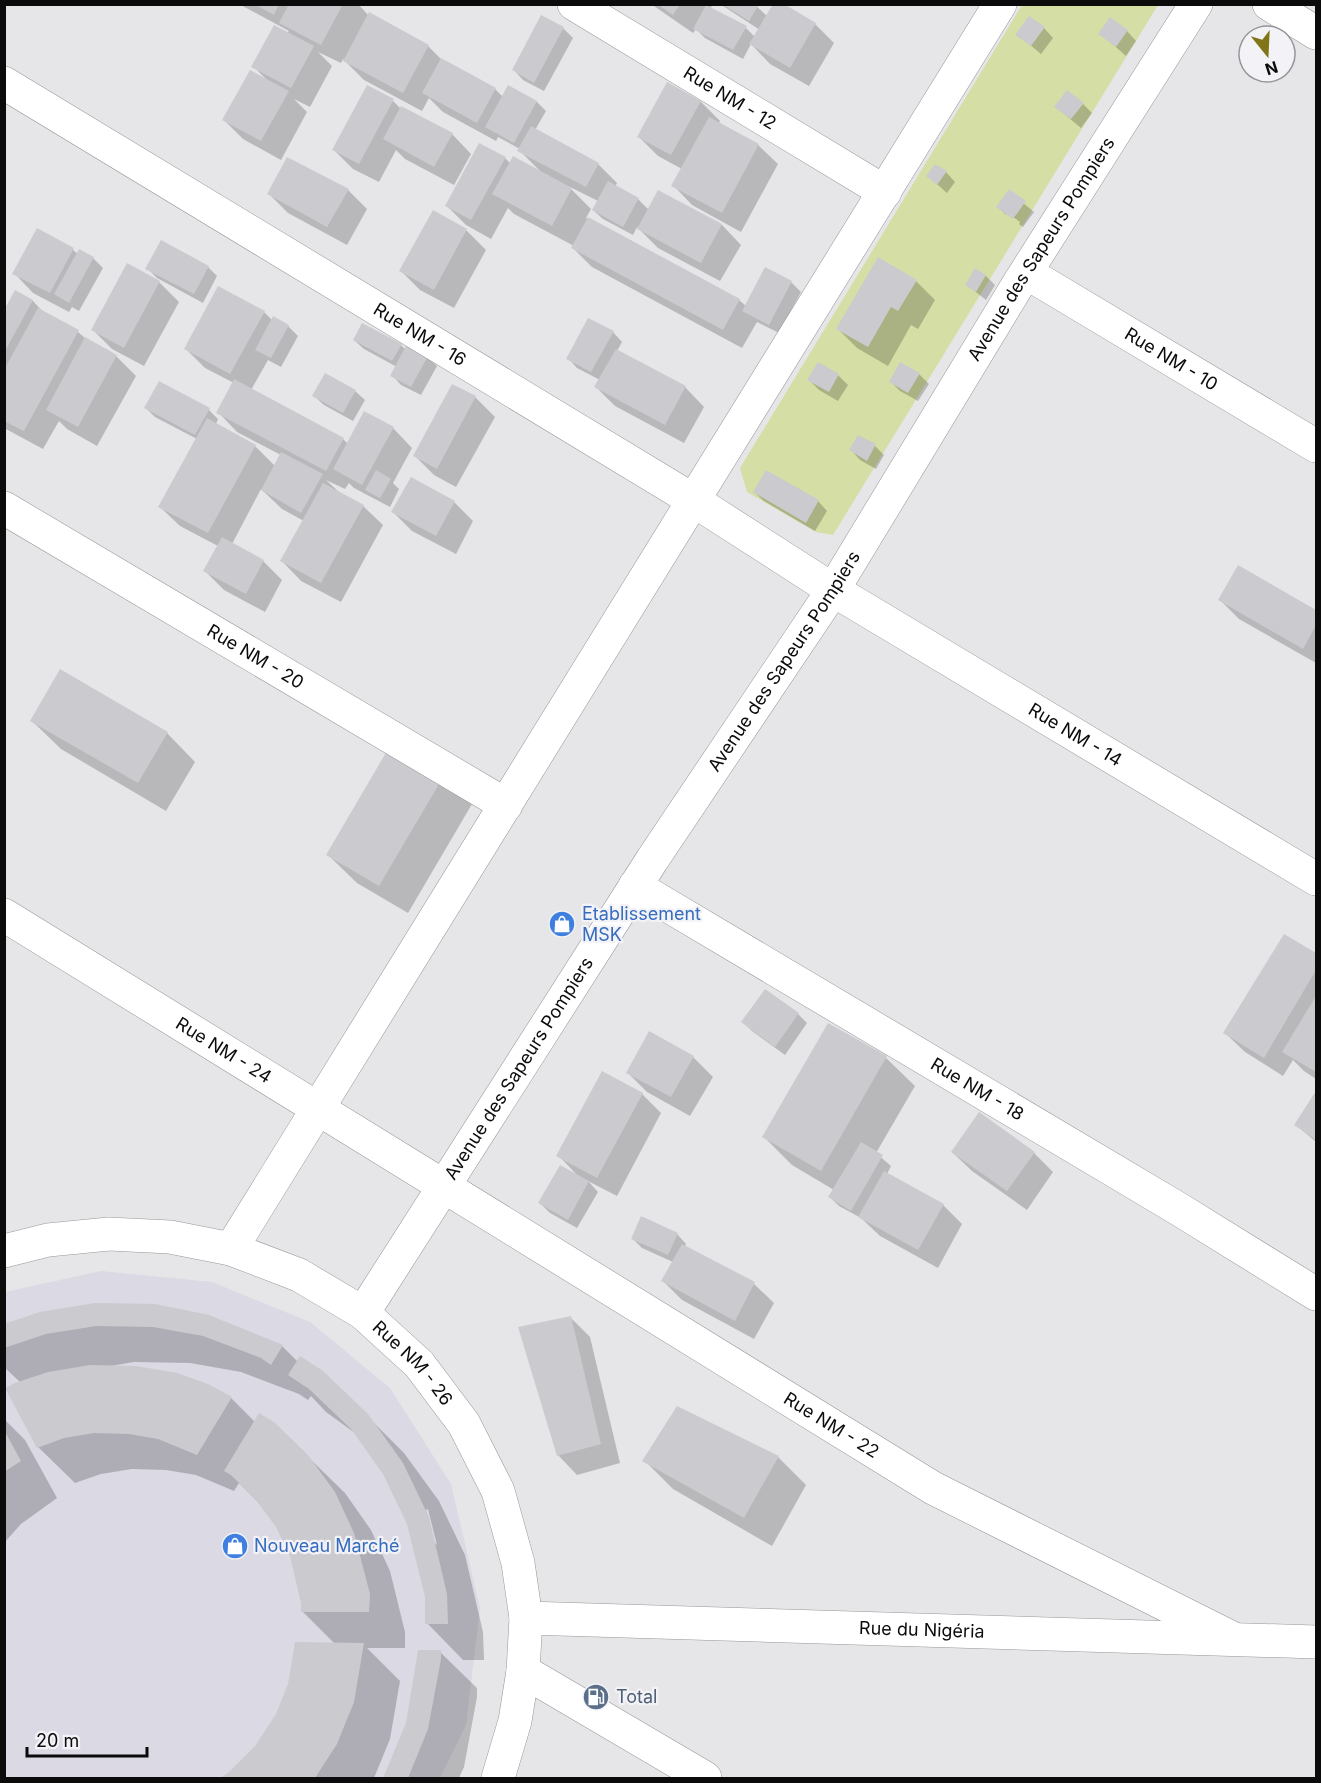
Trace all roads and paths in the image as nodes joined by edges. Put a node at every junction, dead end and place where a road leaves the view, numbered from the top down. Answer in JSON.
{"nodes":[{"id":1,"x":574,"y":4,"type":"edge"},
{"id":2,"x":1000,"y":4,"type":"edge"},
{"id":3,"x":1196,"y":4,"type":"edge"},
{"id":4,"x":1269,"y":4,"type":"edge"},
{"id":5,"x":1317,"y":33,"type":"edge"},
{"id":6,"x":4,"y":83,"type":"edge"},
{"id":7,"x":885,"y":192,"type":"junction"},
{"id":8,"x":1027,"y":273,"type":"junction"},
{"id":9,"x":1317,"y":446,"type":"edge"},
{"id":10,"x":693,"y":500,"type":"junction"},
{"id":11,"x":4,"y":508,"type":"edge"},
{"id":12,"x":833,"y":590,"type":"junction"},
{"id":13,"x":506,"y":805,"type":"junction"},
{"id":14,"x":1317,"y":879,"type":"edge"},
{"id":15,"x":635,"y":886,"type":"junction"},
{"id":16,"x":4,"y":915,"type":"edge"},
{"id":17,"x":318,"y":1108,"type":"junction"},
{"id":18,"x":444,"y":1185,"type":"junction"},
{"id":19,"x":231,"y":1249,"type":"junction"},
{"id":20,"x":4,"y":1251,"type":"edge"},
{"id":21,"x":1317,"y":1294,"type":"edge"},
{"id":22,"x":363,"y":1313,"type":"junction"},
{"id":23,"x":526,"y":1618,"type":"junction"},
{"id":24,"x":1234,"y":1640,"type":"junction"},
{"id":25,"x":1317,"y":1642,"type":"edge"},
{"id":26,"x":523,"y":1671,"type":"junction"},
{"id":27,"x":498,"y":1779,"type":"edge"},
{"id":28,"x":705,"y":1779,"type":"edge"}],
"edges":[{"from":1,"to":7,"type":"street","name":"Rue NM - 12"},
{"from":2,"to":7,"type":"street"},
{"from":3,"to":8,"type":"street","name":"Avenue des Sapeurs Pompiers"},
{"from":4,"to":5,"type":"street"},
{"from":6,"to":10,"type":"street","name":"Rue NM - 16"},
{"from":7,"to":10,"type":"street"},
{"from":8,"to":9,"type":"street","name":"Rue NM - 10"},
{"from":8,"to":12,"type":"street","name":"Avenue des Sapeurs Pompiers"},
{"from":10,"to":12,"type":"street","name":"Rue NM - 16"},
{"from":10,"to":13,"type":"street"},
{"from":11,"to":13,"type":"street","name":"Rue NM - 20"},
{"from":12,"to":14,"type":"street","name":"Rue NM - 14"},
{"from":12,"to":15,"type":"street","name":"Avenue des Sapeurs Pompiers"},
{"from":13,"to":17,"type":"street"},
{"from":15,"to":18,"type":"street","name":"Avenue des Sapeurs Pompiers"},
{"from":15,"to":21,"type":"street","name":"Rue NM - 18"},
{"from":16,"to":17,"type":"street","name":"Rue NM - 24"},
{"from":17,"to":18,"type":"street","name":"Rue NM - 24"},
{"from":17,"to":19,"type":"street"},
{"from":18,"to":22,"type":"street","name":"Avenue des Sapeurs Pompiers"},
{"from":18,"to":24,"type":"street","name":"Rue NM - 22"},
{"from":19,"to":20,"type":"street","name":"Rue NM - 26"},
{"from":19,"to":22,"type":"street","name":"Rue NM - 26"},
{"from":22,"to":23,"type":"street","name":"Rue NM - 26"},
{"from":23,"to":24,"type":"street","name":"Rue du Nigéria"},
{"from":23,"to":26,"type":"street","name":"Rue NM - 26"},
{"from":24,"to":25,"type":"street","name":"Rue du Nigéria"},
{"from":26,"to":27,"type":"street","name":"Rue NM - 26"},
{"from":26,"to":28,"type":"street"}]}
